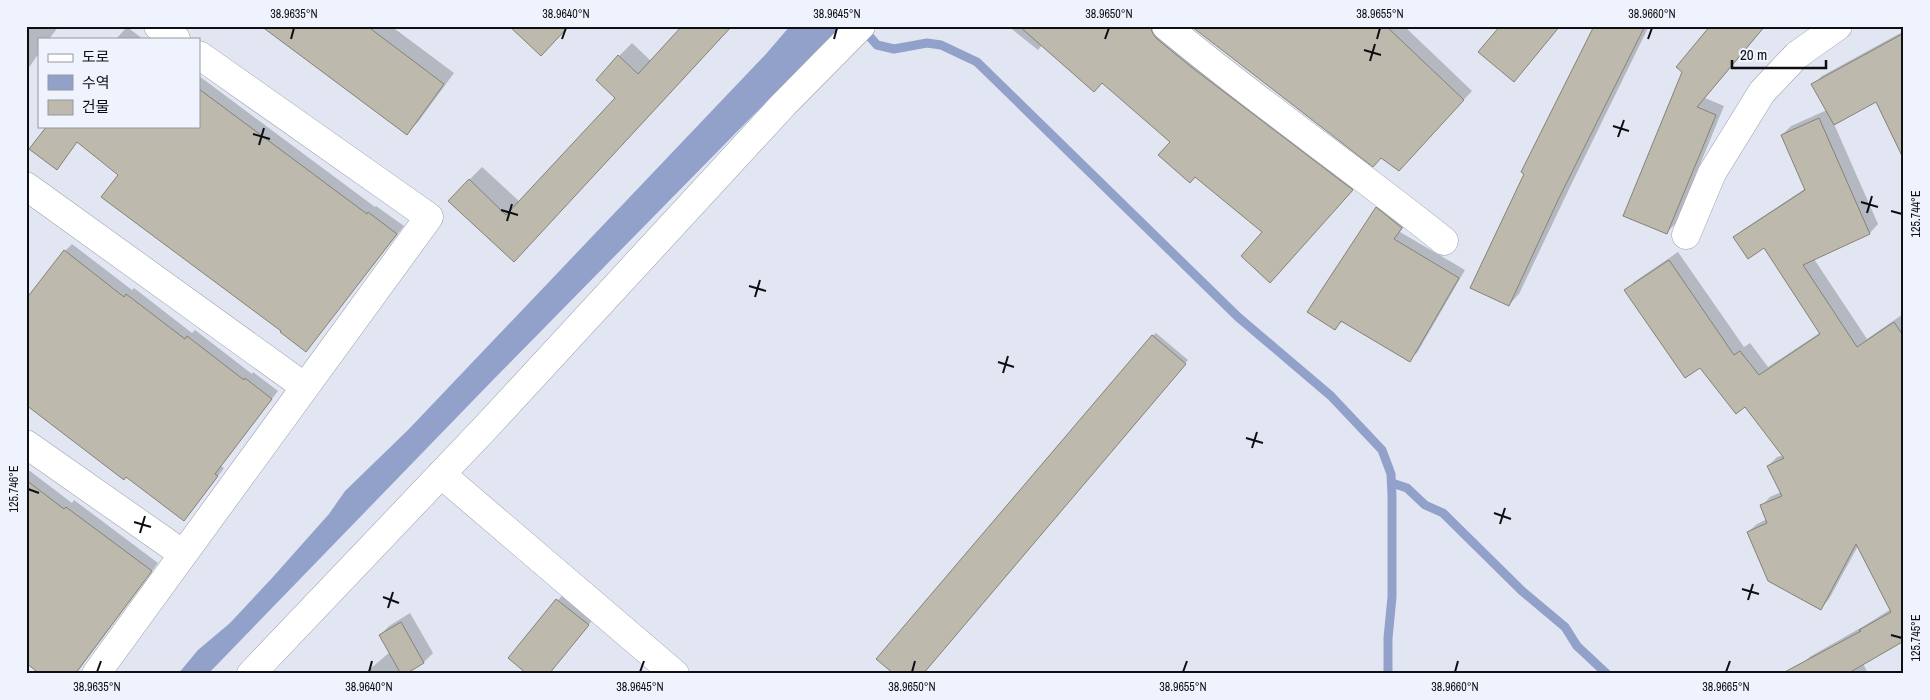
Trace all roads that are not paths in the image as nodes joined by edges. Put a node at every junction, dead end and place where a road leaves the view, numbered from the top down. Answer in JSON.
{"nodes":[{"id":1,"x":158,"y":26,"type":"edge"},
{"id":2,"x":861,"y":26,"type":"edge"},
{"id":3,"x":1166,"y":26,"type":"edge"},
{"id":4,"x":1838,"y":26,"type":"edge"},
{"id":5,"x":175,"y":38,"type":"edge"},
{"id":6,"x":200,"y":56,"type":"edge"},
{"id":7,"x":26,"y":186,"type":"edge"},
{"id":8,"x":1686,"y":235,"type":"dead end"},
{"id":9,"x":1444,"y":241,"type":"dead end"},
{"id":10,"x":305,"y":387,"type":"junction"},
{"id":11,"x":26,"y":444,"type":"edge"},
{"id":12,"x":441,"y":474,"type":"junction"},
{"id":13,"x":184,"y":554,"type":"junction"},
{"id":14,"x":96,"y":674,"type":"edge"},
{"id":15,"x":252,"y":674,"type":"edge"},
{"id":16,"x":675,"y":674,"type":"edge"}],
"edges":[{"from":1,"to":5,"type":"street"},
{"from":2,"to":12,"type":"street"},
{"from":3,"to":9,"type":"street"},
{"from":4,"to":8,"type":"street"},
{"from":6,"to":10,"type":"street"},
{"from":7,"to":10,"type":"street"},
{"from":10,"to":13,"type":"street"},
{"from":11,"to":13,"type":"street"},
{"from":12,"to":15,"type":"street"},
{"from":12,"to":16,"type":"street"},
{"from":13,"to":14,"type":"street"}]}
